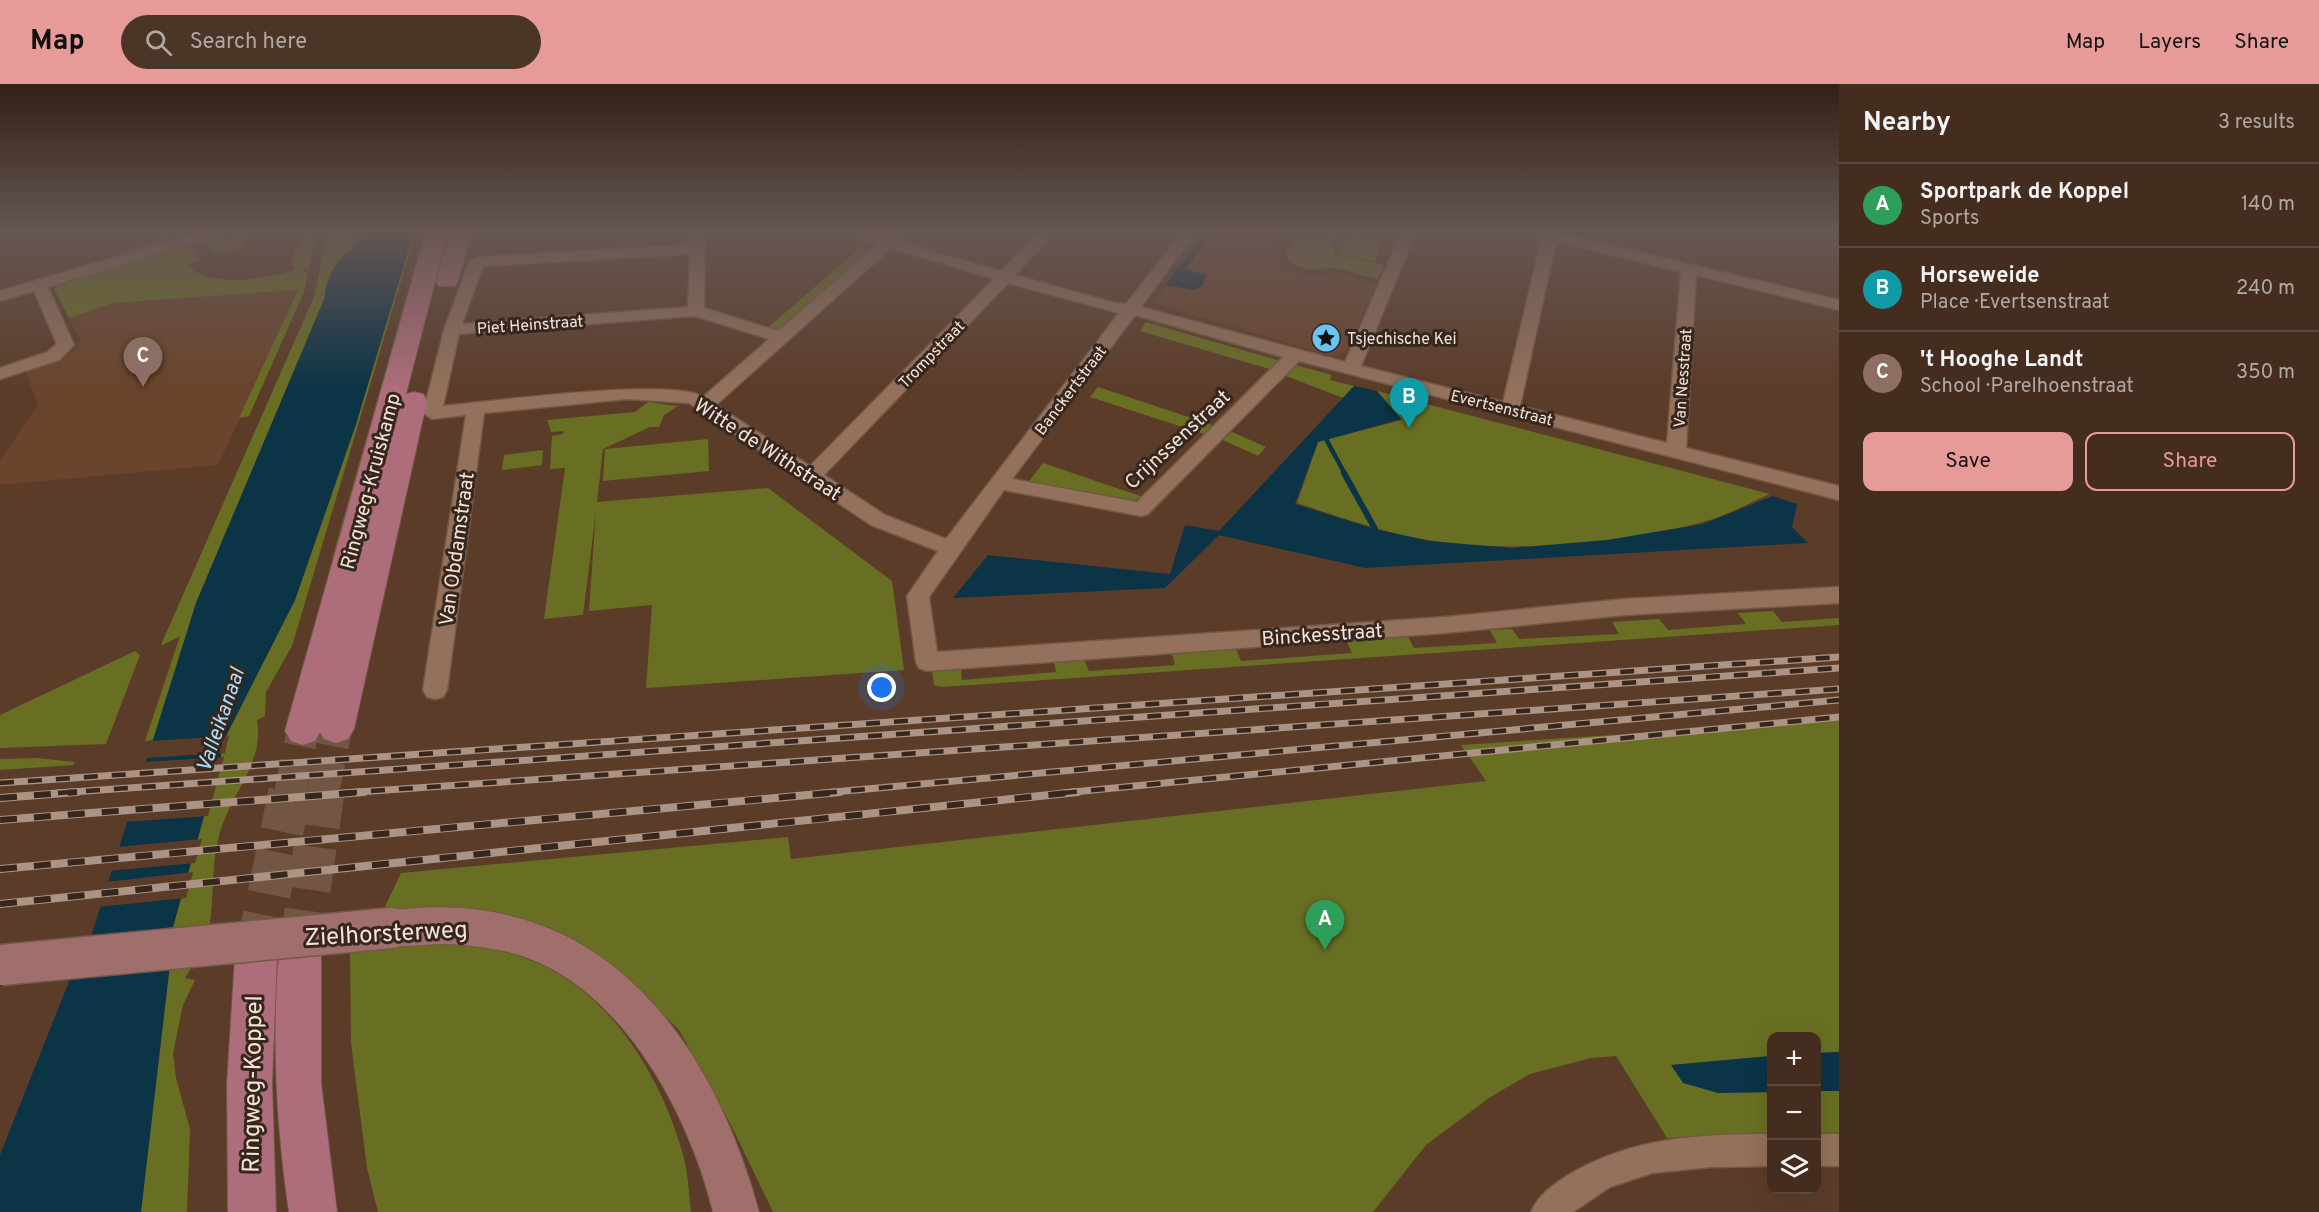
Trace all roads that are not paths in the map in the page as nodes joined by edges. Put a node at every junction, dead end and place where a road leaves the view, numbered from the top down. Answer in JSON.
{"nodes":[{"id":1,"x":44,"y":284,"type":"edge"},
{"id":2,"x":423,"y":284,"type":"edge"},
{"id":3,"x":446,"y":284,"type":"edge"},
{"id":4,"x":469,"y":284,"type":"edge"},
{"id":5,"x":696,"y":284,"type":"edge"},
{"id":6,"x":843,"y":284,"type":"edge"},
{"id":7,"x":999,"y":284,"type":"edge"},
{"id":8,"x":1043,"y":284,"type":"edge"},
{"id":9,"x":1151,"y":284,"type":"edge"},
{"id":10,"x":1387,"y":284,"type":"edge"},
{"id":11,"x":1539,"y":284,"type":"edge"},
{"id":12,"x":1688,"y":284,"type":"edge"},
{"id":13,"x":1752,"y":284,"type":"edge"},
{"id":14,"x":39,"y":285,"type":"junction"},
{"id":15,"x":0,"y":296,"type":"edge"},
{"id":16,"x":1839,"y":305,"type":"edge"},
{"id":17,"x":1132,"y":309,"type":"junction"},
{"id":18,"x":696,"y":311,"type":"junction"},
{"id":19,"x":453,"y":330,"type":"junction"},
{"id":20,"x":783,"y":338,"type":"junction"},
{"id":21,"x":1295,"y":355,"type":"junction"},
{"id":22,"x":1351,"y":369,"type":"junction"},
{"id":23,"x":0,"y":374,"type":"edge"},
{"id":24,"x":706,"y":404,"type":"junction"},
{"id":25,"x":476,"y":409,"type":"junction"},
{"id":26,"x":1510,"y":409,"type":"junction"},
{"id":27,"x":1676,"y":452,"type":"junction"},
{"id":28,"x":812,"y":476,"type":"junction"},
{"id":29,"x":999,"y":483,"type":"junction"},
{"id":30,"x":1839,"y":493,"type":"edge"},
{"id":31,"x":950,"y":548,"type":"junction"},
{"id":32,"x":1839,"y":595,"type":"edge"},
{"id":33,"x":435,"y":690,"type":"dead end"},
{"id":34,"x":336,"y":729,"type":"tunnel mouth"},
{"id":35,"x":303,"y":731,"type":"tunnel mouth"},
{"id":36,"x":300,"y":953,"type":"tunnel mouth"},
{"id":37,"x":256,"y":957,"type":"tunnel mouth"},
{"id":38,"x":0,"y":965,"type":"edge"},
{"id":39,"x":1767,"y":1150,"type":"edge"},
{"id":40,"x":1821,"y":1150,"type":"edge"},
{"id":41,"x":1839,"y":1150,"type":"edge"},
{"id":42,"x":736,"y":1210,"type":"edge"},
{"id":43,"x":252,"y":1212,"type":"edge"},
{"id":44,"x":313,"y":1212,"type":"edge"},
{"id":45,"x":1548,"y":1212,"type":"edge"}],
"edges":[{"from":1,"to":14,"type":"street"},
{"from":2,"to":35,"type":"main road","name":"Ringweg-Kruiskamp"},
{"from":3,"to":34,"type":"main road","name":"Ringweg-Kruiskamp"},
{"from":4,"to":19,"type":"street"},
{"from":5,"to":18,"type":"street"},
{"from":6,"to":20,"type":"street"},
{"from":7,"to":28,"type":"street","name":"Trompstraat"},
{"from":8,"to":17,"type":"street","name":"Evertsenstraat"},
{"from":9,"to":17,"type":"street","name":"Banckertstraat"},
{"from":10,"to":22,"type":"street"},
{"from":11,"to":26,"type":"street"},
{"from":12,"to":27,"type":"street","name":"Van Nesstraat"},
{"from":13,"to":16,"type":"street"},
{"from":14,"to":15,"type":"street"},
{"from":14,"to":23,"type":"street"},
{"from":17,"to":21,"type":"street","name":"Evertsenstraat"},
{"from":17,"to":29,"type":"street","name":"Banckertstraat"},
{"from":18,"to":19,"type":"street","name":"Piet Heinstraat"},
{"from":18,"to":20,"type":"street","name":"Piet Heinstraat"},
{"from":19,"to":25,"type":"street","name":"Witte de Withstraat"},
{"from":20,"to":24,"type":"street"},
{"from":21,"to":22,"type":"street","name":"Evertsenstraat"},
{"from":21,"to":29,"type":"street","name":"Crijnssenstraat"},
{"from":22,"to":26,"type":"street","name":"Evertsenstraat"},
{"from":24,"to":25,"type":"street","name":"Witte de Withstraat"},
{"from":24,"to":28,"type":"street","name":"Witte de Withstraat"},
{"from":25,"to":33,"type":"street","name":"Van Obdamstraat"},
{"from":26,"to":27,"type":"street","name":"Evertsenstraat"},
{"from":27,"to":30,"type":"street","name":"Evertsenstraat"},
{"from":28,"to":31,"type":"street","name":"Witte de Withstraat"},
{"from":29,"to":31,"type":"street","name":"Banckertstraat"},
{"from":31,"to":32,"type":"street","name":"Binckesstraat"},
{"from":36,"to":44,"type":"main road","name":"Ringweg-Koppel"},
{"from":37,"to":43,"type":"main road","name":"Ringweg-Koppel"},
{"from":38,"to":42,"type":"main road","name":"Zielhorsterweg","bridge":true},
{"from":39,"to":45,"type":"street"},
{"from":40,"to":41,"type":"street"}]}
